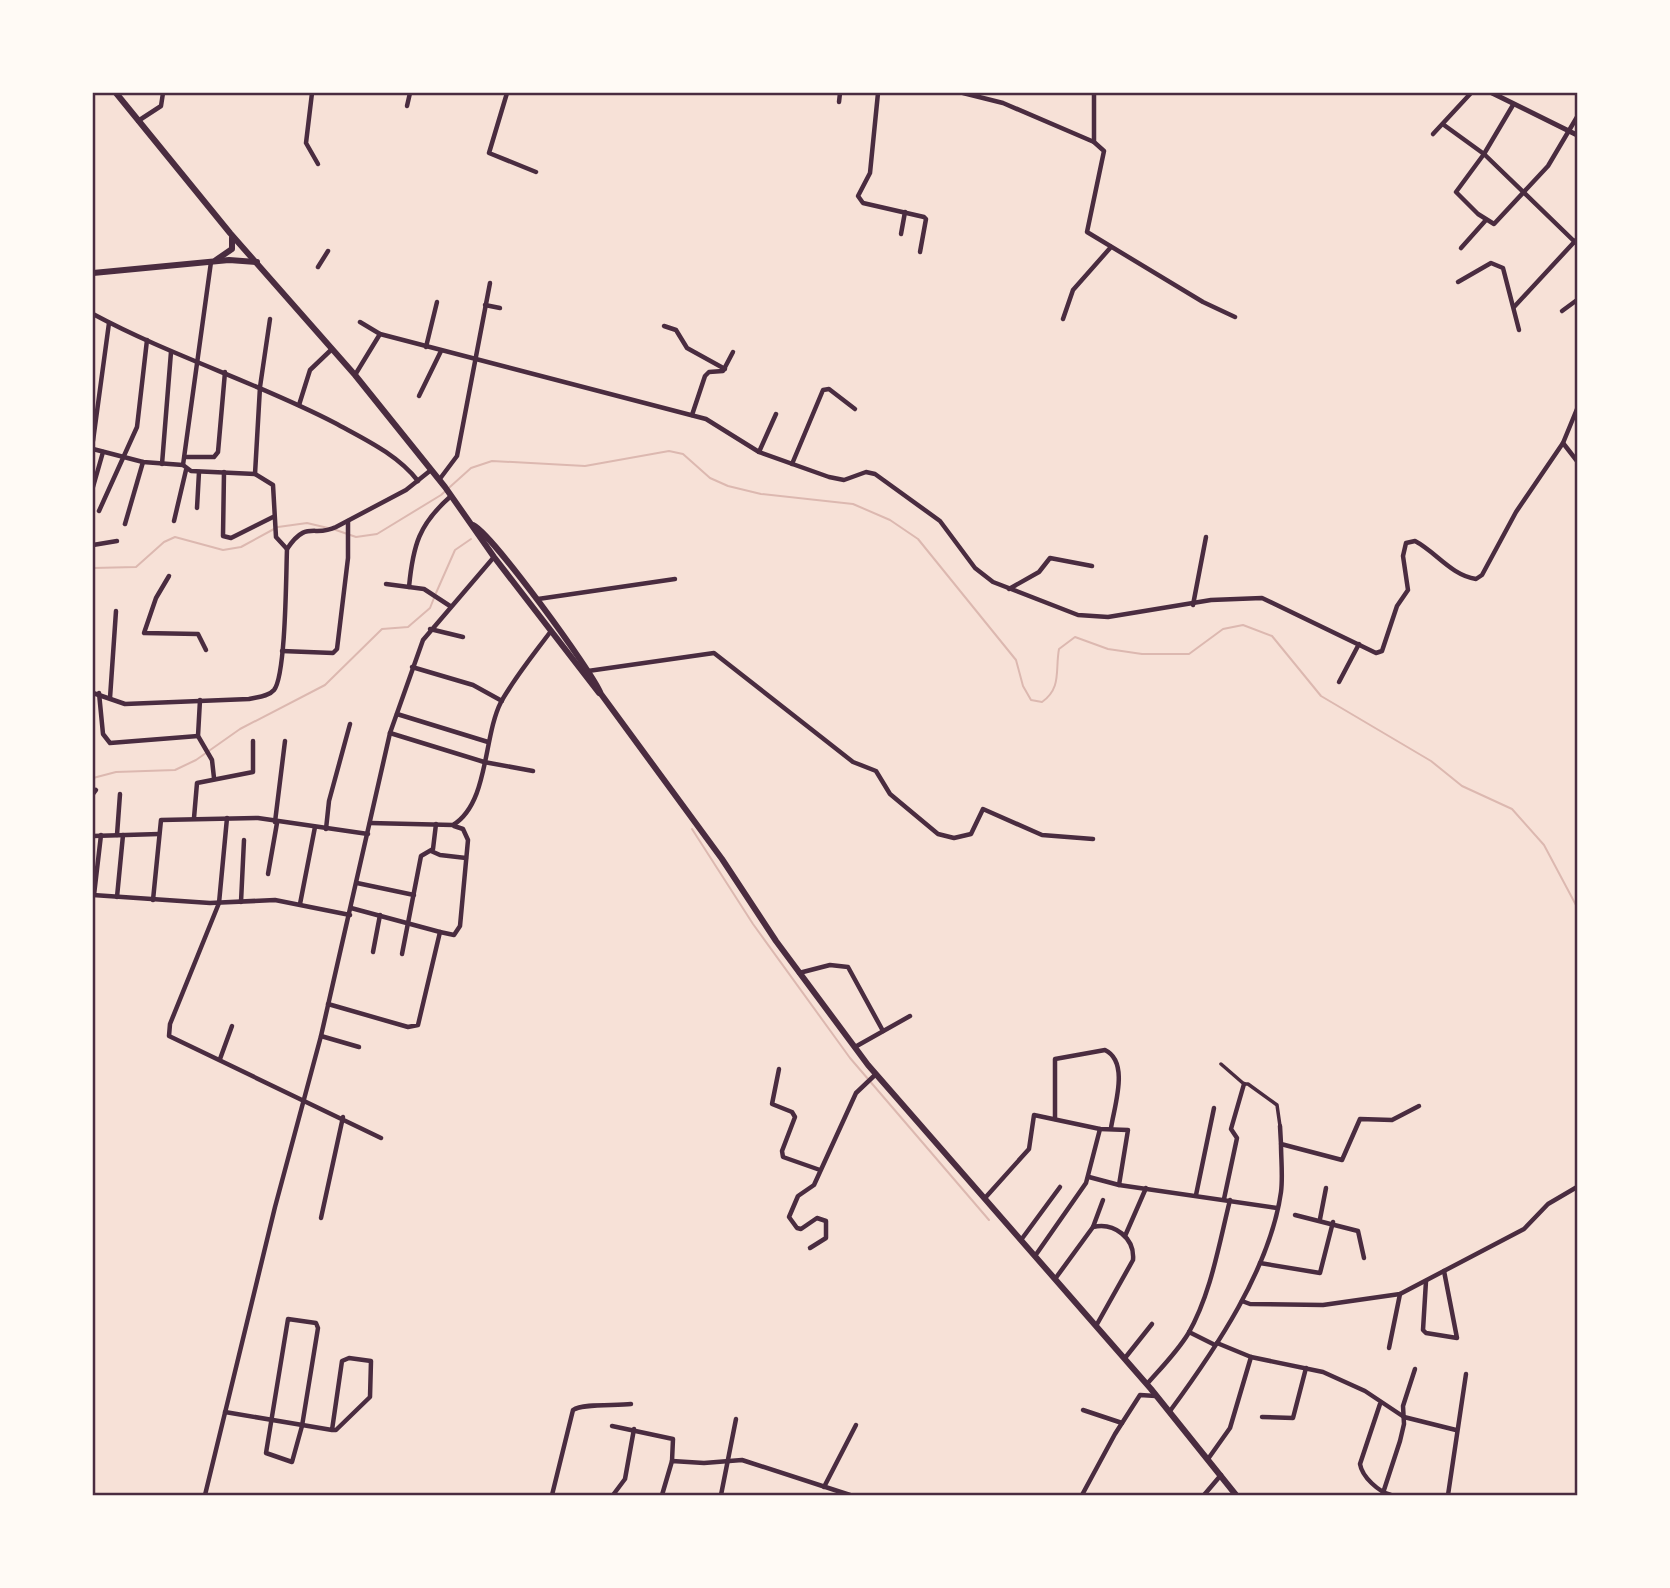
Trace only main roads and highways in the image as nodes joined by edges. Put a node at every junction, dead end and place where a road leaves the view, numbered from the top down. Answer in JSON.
{"nodes":[{"id":1,"x":116,"y":93,"type":"edge"},
{"id":2,"x":230,"y":233,"type":"junction"},
{"id":3,"x":211,"y":262,"type":"junction"},
{"id":4,"x":257,"y":262,"type":"junction"},
{"id":5,"x":93,"y":273,"type":"edge"},
{"id":6,"x":473,"y":524,"type":"junction"},
{"id":7,"x":601,"y":694,"type":"junction"},
{"id":8,"x":1236,"y":1495,"type":"edge"}],
"edges":[{"from":1,"to":2,"type":"main road"},
{"from":2,"to":3,"type":"main road"},
{"from":2,"to":4,"type":"main road"},
{"from":3,"to":4,"type":"main road"},
{"from":3,"to":5,"type":"main road"},
{"from":4,"to":6,"type":"main road"},
{"from":6,"to":7,"type":"main road"},
{"from":6,"to":7,"type":"main road"},
{"from":7,"to":8,"type":"main road"}]}
